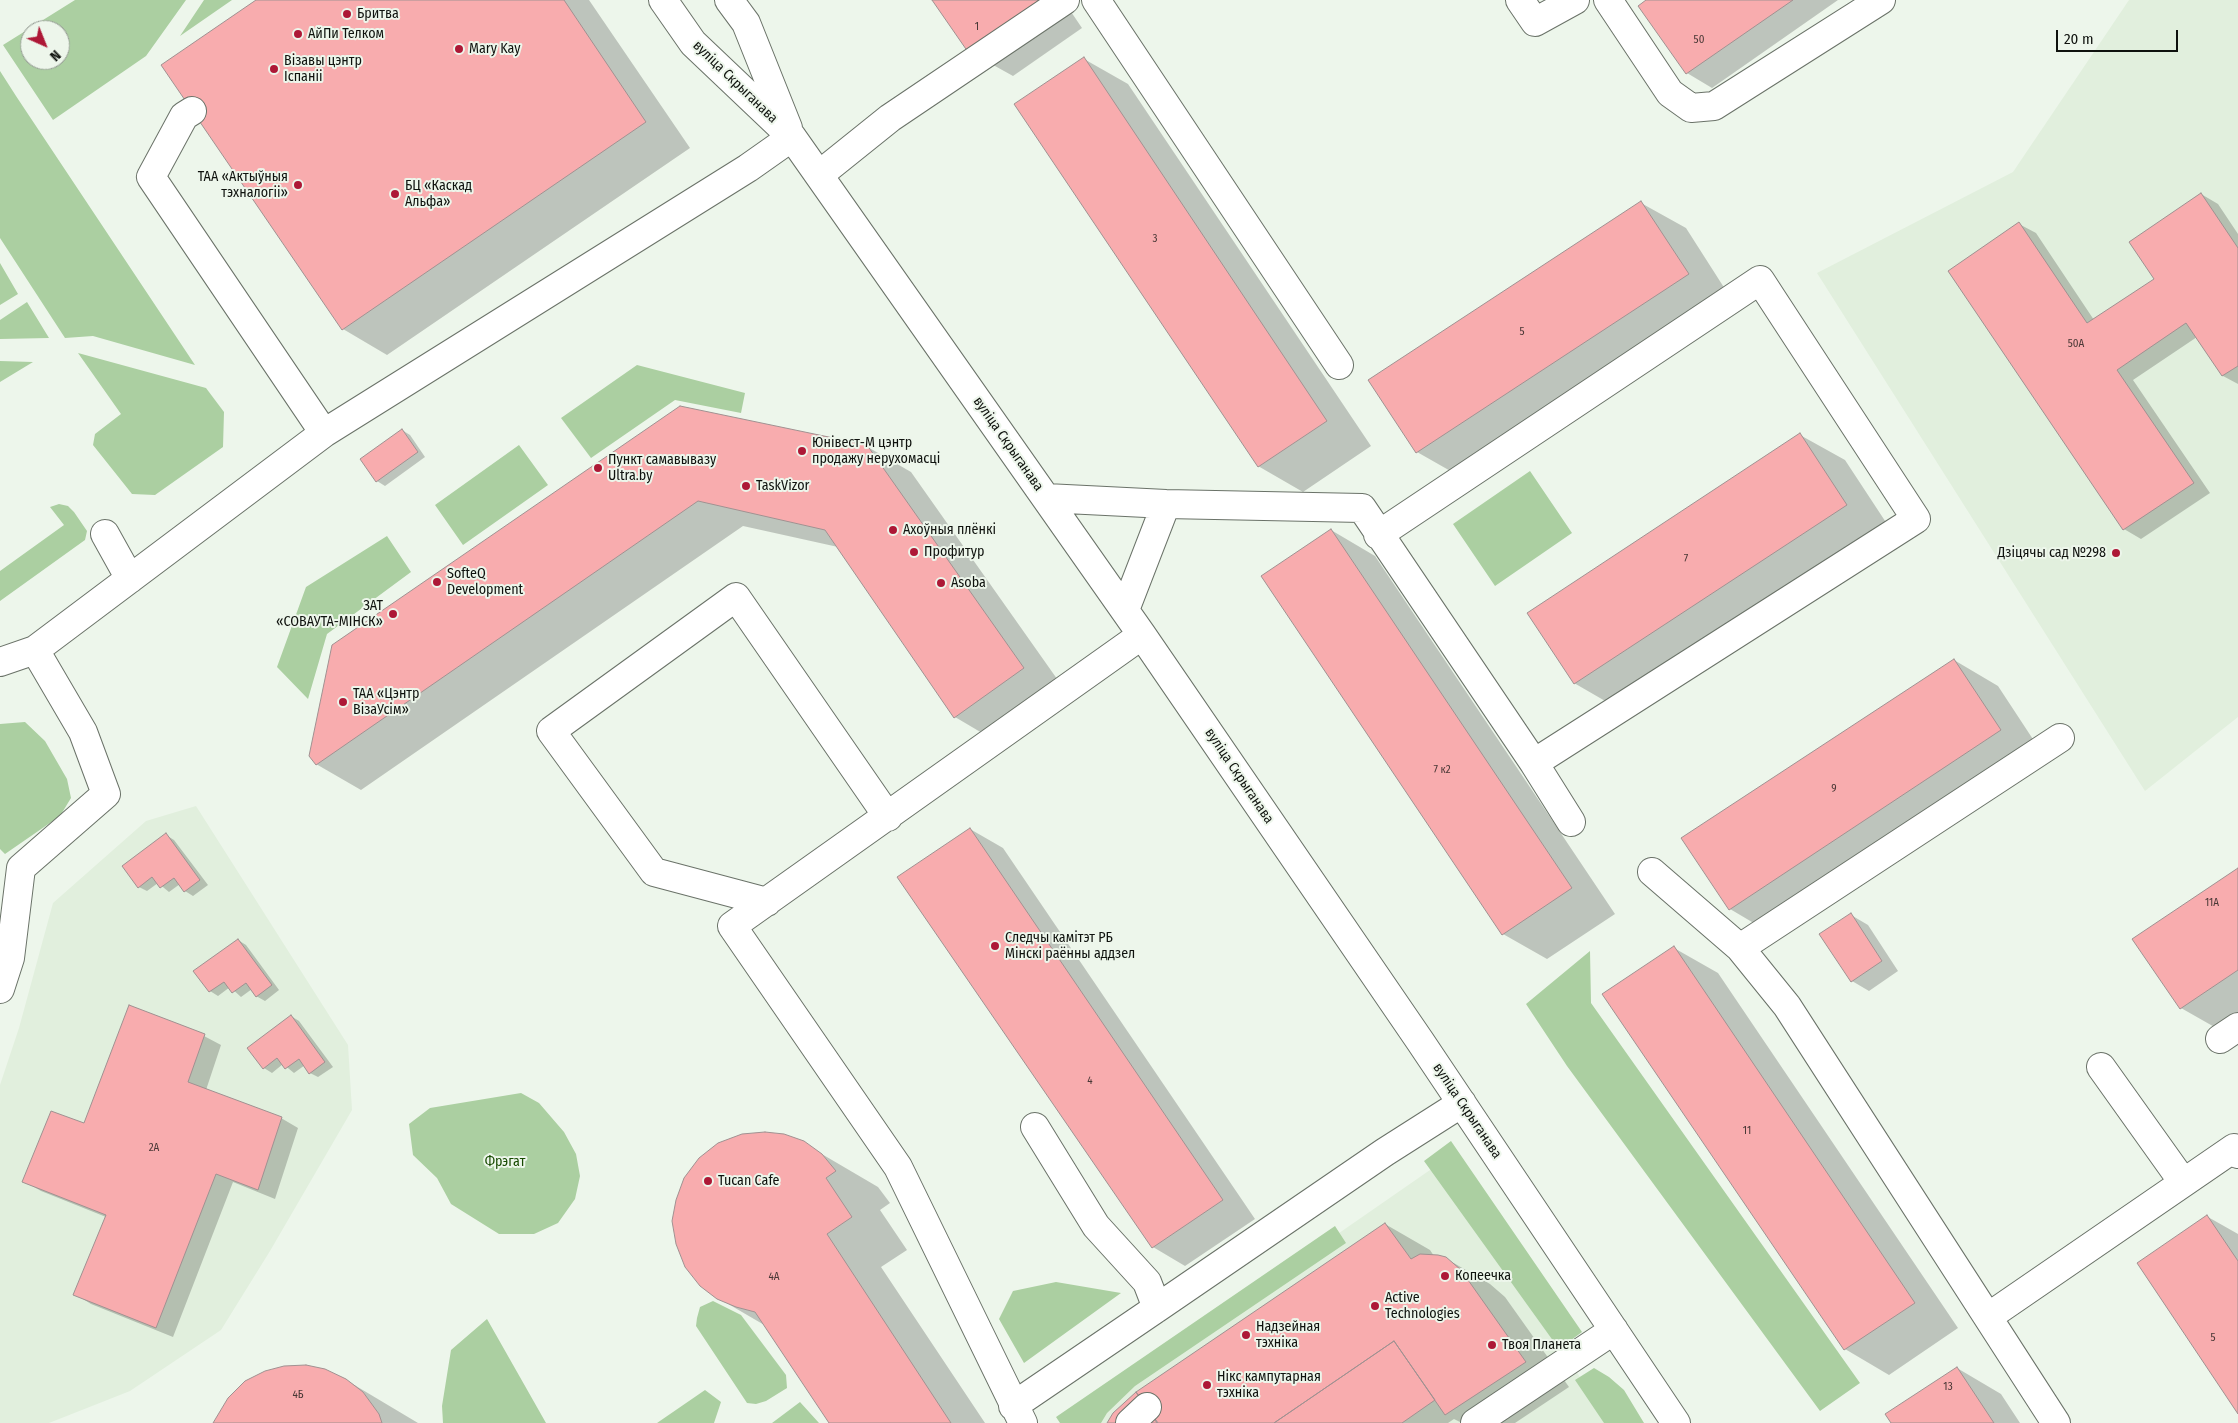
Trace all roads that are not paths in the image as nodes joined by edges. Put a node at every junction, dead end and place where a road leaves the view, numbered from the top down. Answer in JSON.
{"nodes":[{"id":1,"x":663,"y":0,"type":"edge"},
{"id":2,"x":729,"y":0,"type":"edge"},
{"id":3,"x":1065,"y":0,"type":"edge"},
{"id":4,"x":1096,"y":0,"type":"edge"},
{"id":5,"x":1520,"y":0,"type":"edge"},
{"id":6,"x":1575,"y":0,"type":"edge"},
{"id":7,"x":1608,"y":0,"type":"edge"},
{"id":8,"x":1881,"y":0,"type":"edge"},
{"id":9,"x":192,"y":111,"type":"dead end"},
{"id":10,"x":792,"y":136,"type":"junction"},
{"id":11,"x":818,"y":175,"type":"junction"},
{"id":12,"x":1339,"y":365,"type":"dead end"},
{"id":13,"x":324,"y":433,"type":"junction"},
{"id":14,"x":1046,"y":498,"type":"junction"},
{"id":15,"x":1166,"y":504,"type":"junction"},
{"id":16,"x":104,"y":534,"type":"dead end"},
{"id":17,"x":1378,"y":535,"type":"junction"},
{"id":18,"x":130,"y":580,"type":"junction"},
{"id":19,"x":1125,"y":610,"type":"junction"},
{"id":20,"x":1142,"y":634,"type":"junction"},
{"id":21,"x":35,"y":650,"type":"junction"},
{"id":22,"x":0,"y":662,"type":"edge"},
{"id":23,"x":2060,"y":738,"type":"dead end"},
{"id":24,"x":1534,"y":763,"type":"junction"},
{"id":25,"x":888,"y":816,"type":"junction"},
{"id":26,"x":1571,"y":822,"type":"dead end"},
{"id":27,"x":1652,"y":872,"type":"dead end"},
{"id":28,"x":767,"y":902,"type":"junction"},
{"id":29,"x":1740,"y":948,"type":"junction"},
{"id":30,"x":0,"y":989,"type":"edge"},
{"id":31,"x":2101,"y":1067,"type":"dead end"},
{"id":32,"x":1462,"y":1103,"type":"junction"},
{"id":33,"x":1035,"y":1127,"type":"dead end"},
{"id":34,"x":2236,"y":1149,"type":"edge"},
{"id":35,"x":2184,"y":1182,"type":"junction"},
{"id":36,"x":1157,"y":1308,"type":"junction"},
{"id":37,"x":1988,"y":1317,"type":"junction"},
{"id":38,"x":1614,"y":1330,"type":"junction"},
{"id":39,"x":1018,"y":1415,"type":"edge"},
{"id":40,"x":1475,"y":1423,"type":"edge"},
{"id":41,"x":1676,"y":1423,"type":"edge"},
{"id":42,"x":2056,"y":1423,"type":"edge"}],
"edges":[{"from":1,"to":10,"type":"street","name":"вуліца Скрыганава"},
{"from":2,"to":10,"type":"street","name":"вуліца Скрыганава"},
{"from":3,"to":11,"type":"street"},
{"from":4,"to":12,"type":"street"},
{"from":5,"to":6,"type":"street"},
{"from":7,"to":8,"type":"street"},
{"from":9,"to":13,"type":"street"},
{"from":10,"to":11,"type":"street","name":"вуліца Скрыганава"},
{"from":10,"to":13,"type":"street"},
{"from":11,"to":14,"type":"street","name":"вуліца Скрыганава"},
{"from":13,"to":18,"type":"street"},
{"from":14,"to":15,"type":"street"},
{"from":14,"to":19,"type":"street","name":"вуліца Скрыганава"},
{"from":15,"to":17,"type":"street"},
{"from":15,"to":19,"type":"street"},
{"from":16,"to":18,"type":"street"},
{"from":17,"to":24,"type":"street"},
{"from":17,"to":24,"type":"street"},
{"from":18,"to":21,"type":"street"},
{"from":19,"to":20,"type":"street","name":"вуліца Скрыганава"},
{"from":20,"to":25,"type":"street"},
{"from":20,"to":32,"type":"street","name":"вуліца Скрыганава"},
{"from":21,"to":22,"type":"street"},
{"from":21,"to":30,"type":"street"},
{"from":23,"to":29,"type":"street"},
{"from":24,"to":26,"type":"street"},
{"from":25,"to":28,"type":"street"},
{"from":25,"to":28,"type":"street"},
{"from":27,"to":29,"type":"street"},
{"from":28,"to":39,"type":"street"},
{"from":29,"to":37,"type":"street"},
{"from":31,"to":35,"type":"street"},
{"from":32,"to":36,"type":"street"},
{"from":32,"to":38,"type":"street","name":"вуліца Скрыганава"},
{"from":33,"to":36,"type":"street"},
{"from":34,"to":35,"type":"street"},
{"from":35,"to":37,"type":"street"},
{"from":36,"to":39,"type":"street"},
{"from":37,"to":42,"type":"street"},
{"from":38,"to":40,"type":"street"},
{"from":38,"to":41,"type":"street","name":"вуліца Скрыганава"}]}
